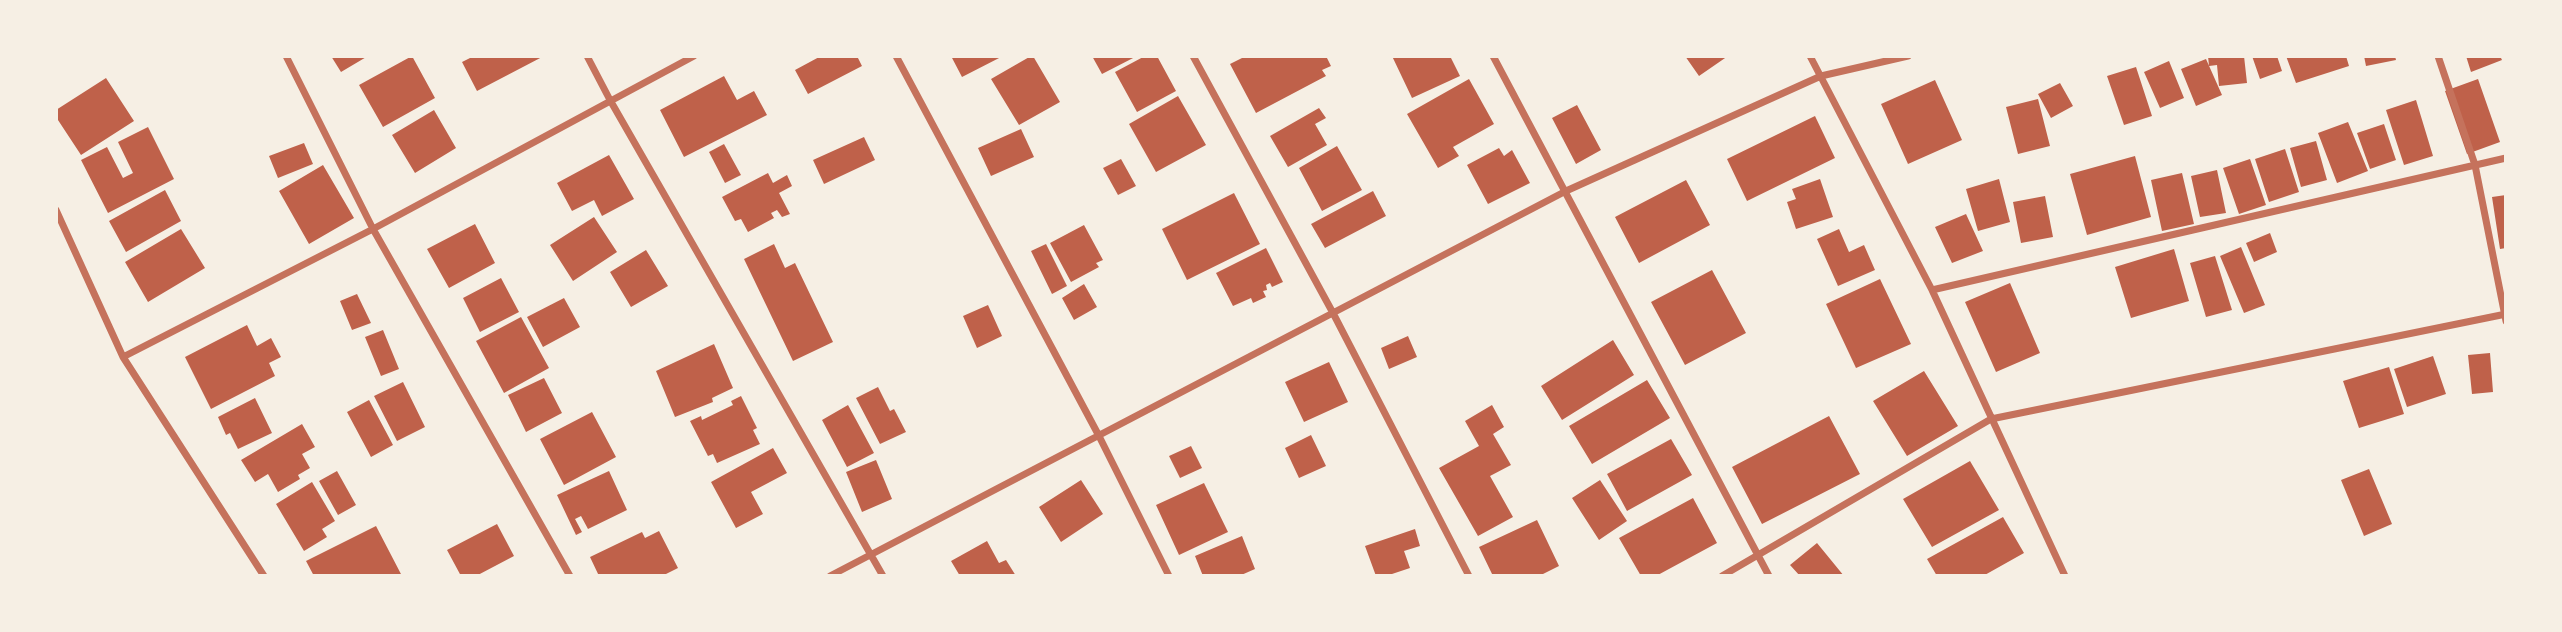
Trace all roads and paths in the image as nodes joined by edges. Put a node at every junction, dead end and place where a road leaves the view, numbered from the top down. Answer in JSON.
{"nodes":[{"id":1,"x":286,"y":56,"type":"edge"},
{"id":2,"x":587,"y":56,"type":"edge"},
{"id":3,"x":694,"y":56,"type":"edge"},
{"id":4,"x":897,"y":56,"type":"edge"},
{"id":5,"x":1193,"y":56,"type":"edge"},
{"id":6,"x":1493,"y":56,"type":"edge"},
{"id":7,"x":1810,"y":56,"type":"edge"},
{"id":8,"x":1908,"y":56,"type":"edge"},
{"id":9,"x":2438,"y":56,"type":"edge"},
{"id":10,"x":1821,"y":76,"type":"junction"},
{"id":11,"x":610,"y":100,"type":"junction"},
{"id":12,"x":2506,"y":158,"type":"edge"},
{"id":13,"x":2475,"y":165,"type":"junction"},
{"id":14,"x":1566,"y":191,"type":"junction"},
{"id":15,"x":56,"y":210,"type":"edge"},
{"id":16,"x":373,"y":229,"type":"junction"},
{"id":17,"x":1932,"y":290,"type":"junction"},
{"id":18,"x":1334,"y":313,"type":"junction"},
{"id":19,"x":2505,"y":317,"type":"edge"},
{"id":20,"x":123,"y":357,"type":"junction"},
{"id":21,"x":1991,"y":419,"type":"junction"},
{"id":22,"x":1099,"y":436,"type":"junction"},
{"id":23,"x":873,"y":554,"type":"junction"},
{"id":24,"x":1759,"y":556,"type":"junction"},
{"id":25,"x":264,"y":576,"type":"edge"},
{"id":26,"x":570,"y":576,"type":"edge"},
{"id":27,"x":830,"y":576,"type":"edge"},
{"id":28,"x":883,"y":576,"type":"edge"},
{"id":29,"x":1170,"y":576,"type":"edge"},
{"id":30,"x":1469,"y":576,"type":"edge"},
{"id":31,"x":1722,"y":576,"type":"edge"},
{"id":32,"x":1769,"y":576,"type":"edge"},
{"id":33,"x":2065,"y":576,"type":"edge"}],
"edges":[{"from":1,"to":16,"type":"street"},
{"from":2,"to":11,"type":"street"},
{"from":3,"to":11,"type":"street"},
{"from":4,"to":22,"type":"street"},
{"from":5,"to":18,"type":"street"},
{"from":6,"to":14,"type":"street"},
{"from":7,"to":10,"type":"street"},
{"from":8,"to":10,"type":"street"},
{"from":9,"to":13,"type":"street"},
{"from":10,"to":14,"type":"street"},
{"from":10,"to":17,"type":"street"},
{"from":11,"to":16,"type":"street"},
{"from":11,"to":23,"type":"street"},
{"from":12,"to":13,"type":"street"},
{"from":13,"to":17,"type":"street"},
{"from":13,"to":19,"type":"street"},
{"from":14,"to":18,"type":"street"},
{"from":14,"to":24,"type":"street"},
{"from":15,"to":20,"type":"street"},
{"from":16,"to":20,"type":"street"},
{"from":16,"to":26,"type":"street"},
{"from":17,"to":21,"type":"street"},
{"from":18,"to":22,"type":"street"},
{"from":18,"to":30,"type":"street"},
{"from":19,"to":21,"type":"street"},
{"from":20,"to":25,"type":"street"},
{"from":21,"to":24,"type":"street"},
{"from":21,"to":33,"type":"street"},
{"from":22,"to":23,"type":"street"},
{"from":22,"to":29,"type":"street"},
{"from":23,"to":27,"type":"street"},
{"from":23,"to":28,"type":"street"},
{"from":24,"to":31,"type":"street"},
{"from":24,"to":32,"type":"street"}]}
